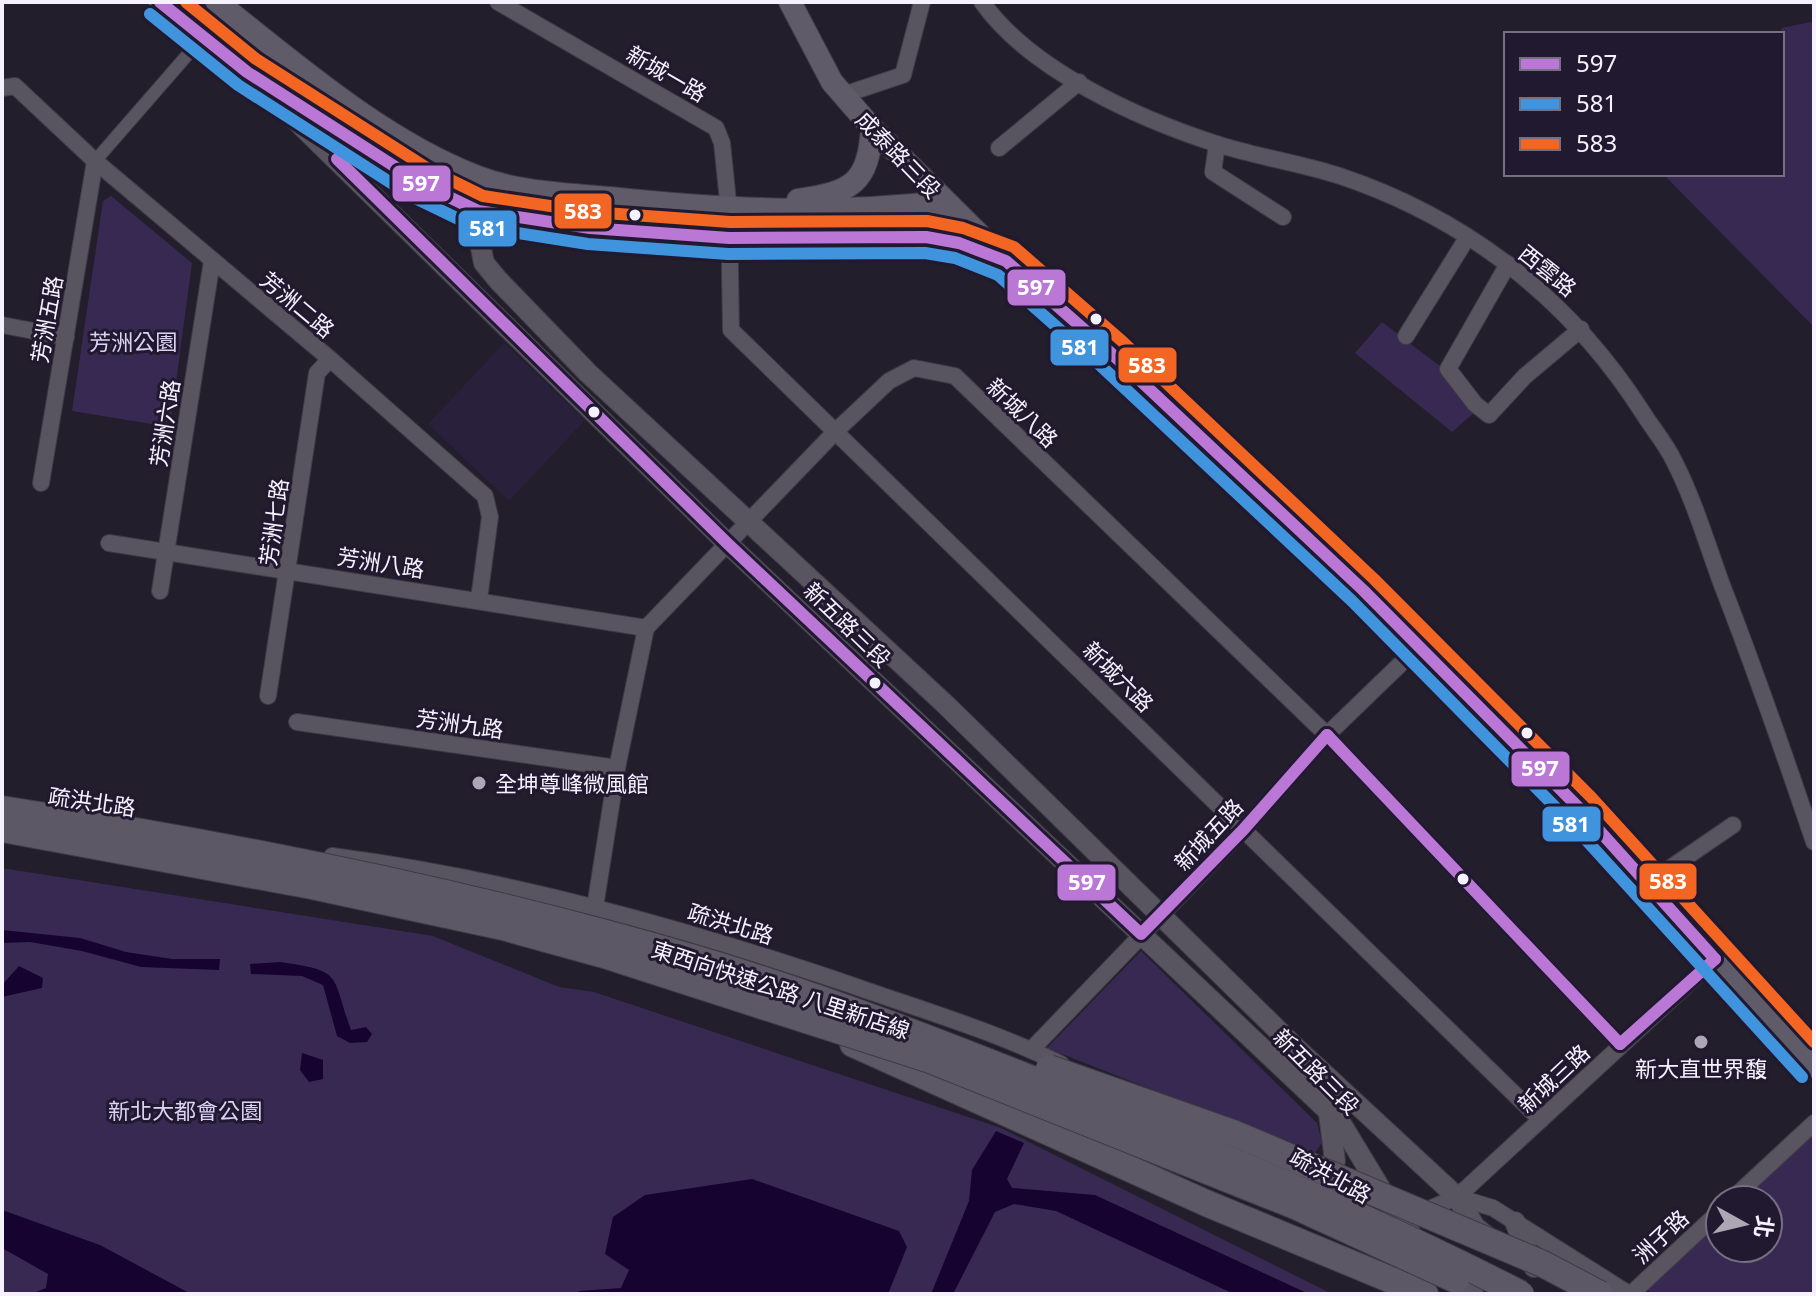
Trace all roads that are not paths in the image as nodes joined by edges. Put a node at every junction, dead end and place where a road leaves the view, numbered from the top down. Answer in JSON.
{"nodes":[{"id":1,"x":160,"y":2,"type":"edge"},
{"id":2,"x":217,"y":2,"type":"edge"},
{"id":3,"x":498,"y":2,"type":"edge"},
{"id":4,"x":790,"y":2,"type":"edge"},
{"id":5,"x":982,"y":2,"type":"edge"},
{"id":6,"x":920,"y":6,"type":"edge"},
{"id":7,"x":203,"y":37,"type":"junction"},
{"id":8,"x":247,"y":72,"type":"junction"},
{"id":9,"x":1079,"y":82,"type":"junction"},
{"id":10,"x":2,"y":88,"type":"edge"},
{"id":11,"x":843,"y":95,"type":"junction"},
{"id":12,"x":872,"y":128,"type":"junction"},
{"id":13,"x":1217,"y":144,"type":"junction"},
{"id":14,"x":999,"y":148,"type":"dead end"},
{"id":15,"x":95,"y":161,"type":"junction"},
{"id":16,"x":479,"y":177,"type":"junction"},
{"id":17,"x":946,"y":202,"type":"junction"},
{"id":18,"x":478,"y":211,"type":"junction"},
{"id":19,"x":729,"y":211,"type":"junction"},
{"id":20,"x":1283,"y":217,"type":"dead end"},
{"id":21,"x":729,"y":238,"type":"junction"},
{"id":22,"x":1467,"y":238,"type":"junction"},
{"id":23,"x":804,"y":239,"type":"junction"},
{"id":24,"x":212,"y":261,"type":"junction"},
{"id":25,"x":1006,"y":261,"type":"junction"},
{"id":26,"x":1508,"y":264,"type":"junction"},
{"id":27,"x":2,"y":325,"type":"edge"},
{"id":28,"x":1581,"y":329,"type":"junction"},
{"id":29,"x":1406,"y":336,"type":"dead end"},
{"id":30,"x":66,"y":337,"type":"junction"},
{"id":31,"x":330,"y":359,"type":"junction"},
{"id":32,"x":837,"y":430,"type":"junction"},
{"id":33,"x":41,"y":483,"type":"dead end"},
{"id":34,"x":749,"y":521,"type":"junction"},
{"id":35,"x":726,"y":542,"type":"junction"},
{"id":36,"x":109,"y":543,"type":"dead end"},
{"id":37,"x":166,"y":552,"type":"junction"},
{"id":38,"x":288,"y":570,"type":"junction"},
{"id":39,"x":160,"y":591,"type":"dead end"},
{"id":40,"x":479,"y":599,"type":"junction"},
{"id":41,"x":646,"y":628,"type":"junction"},
{"id":42,"x":1417,"y":648,"type":"junction"},
{"id":43,"x":268,"y":696,"type":"dead end"},
{"id":44,"x":297,"y":722,"type":"dead end"},
{"id":45,"x":1327,"y":735,"type":"junction"},
{"id":46,"x":617,"y":768,"type":"junction"},
{"id":47,"x":2,"y":811,"type":"edge"},
{"id":48,"x":1733,"y":825,"type":"dead end"},
{"id":49,"x":2,"y":829,"type":"edge"},
{"id":50,"x":1243,"y":830,"type":"junction"},
{"id":51,"x":1814,"y":842,"type":"edge"},
{"id":52,"x":1647,"y":884,"type":"junction"},
{"id":53,"x":595,"y":907,"type":"junction"},
{"id":54,"x":1162,"y":914,"type":"junction"},
{"id":55,"x":1141,"y":934,"type":"junction"},
{"id":56,"x":1715,"y":959,"type":"junction"},
{"id":57,"x":878,"y":1018,"type":"junction"},
{"id":58,"x":808,"y":1021,"type":"junction"},
{"id":59,"x":1620,"y":1044,"type":"junction"},
{"id":60,"x":1031,"y":1050,"type":"junction"},
{"id":61,"x":1814,"y":1066,"type":"edge"},
{"id":62,"x":1329,"y":1114,"type":"junction"},
{"id":63,"x":1541,"y":1120,"type":"junction"},
{"id":64,"x":1814,"y":1123,"type":"edge"},
{"id":65,"x":1748,"y":1184,"type":"edge"},
{"id":66,"x":1304,"y":1186,"type":"junction"},
{"id":67,"x":1457,"y":1197,"type":"junction"},
{"id":68,"x":1400,"y":1221,"type":"junction"},
{"id":69,"x":1515,"y":1222,"type":"junction"},
{"id":70,"x":1704,"y":1226,"type":"edge"},
{"id":71,"x":1529,"y":1284,"type":"edge"},
{"id":72,"x":1425,"y":1294,"type":"edge"},
{"id":73,"x":1473,"y":1294,"type":"edge"},
{"id":74,"x":1487,"y":1294,"type":"edge"},
{"id":75,"x":1572,"y":1294,"type":"edge"},
{"id":76,"x":1600,"y":1294,"type":"edge"},
{"id":77,"x":1630,"y":1294,"type":"edge"}],
"edges":[{"from":1,"to":7,"type":"main road"},
{"from":2,"to":16,"type":"main road"},
{"from":3,"to":19,"type":"street","name":"新城一路"},
{"from":4,"to":11,"type":"main road","name":"成泰路三段"},
{"from":5,"to":9,"type":"street","name":"西雲路"},
{"from":6,"to":11,"type":"street"},
{"from":7,"to":8,"type":"main road"},
{"from":7,"to":15,"type":"street"},
{"from":8,"to":18,"type":"main road"},
{"from":8,"to":35,"type":"street","name":"新五路三段"},
{"from":9,"to":13,"type":"street","name":"西雲路"},
{"from":9,"to":14,"type":"street"},
{"from":10,"to":15,"type":"street","name":"芳洲二路"},
{"from":11,"to":12,"type":"main road","name":"成泰路三段"},
{"from":12,"to":17,"type":"main road","name":"成泰路三段"},
{"from":12,"to":19,"type":"main road"},
{"from":13,"to":20,"type":"street"},
{"from":13,"to":22,"type":"street","name":"西雲路"},
{"from":15,"to":24,"type":"street","name":"芳洲二路"},
{"from":15,"to":30,"type":"street","name":"芳洲五路"},
{"from":16,"to":18,"type":"street","name":"新五路三段"},
{"from":16,"to":19,"type":"main road"},
{"from":17,"to":19,"type":"main road"},
{"from":17,"to":23,"type":"main road"},
{"from":17,"to":25,"type":"main road","name":"成泰路三段"},
{"from":18,"to":21,"type":"main road"},
{"from":18,"to":34,"type":"street","name":"新五路三段"},
{"from":19,"to":21,"type":"street","name":"新城一路"},
{"from":21,"to":23,"type":"main road"},
{"from":21,"to":32,"type":"street","name":"新城六路"},
{"from":22,"to":26,"type":"street","name":"西雲路"},
{"from":22,"to":29,"type":"street"},
{"from":23,"to":25,"type":"main road"},
{"from":24,"to":31,"type":"street","name":"芳洲二路"},
{"from":24,"to":37,"type":"street","name":"芳洲六路"},
{"from":25,"to":42,"type":"main road","name":"成泰路三段"},
{"from":26,"to":28,"type":"street","name":"西雲路"},
{"from":26,"to":28,"type":"street"},
{"from":27,"to":30,"type":"street"},
{"from":28,"to":51,"type":"street","name":"西雲路"},
{"from":30,"to":33,"type":"street","name":"芳洲五路"},
{"from":31,"to":38,"type":"street","name":"芳洲七路"},
{"from":31,"to":40,"type":"street","name":"芳洲二路"},
{"from":32,"to":34,"type":"street","name":"新城八路"},
{"from":32,"to":45,"type":"street","name":"新城八路"},
{"from":32,"to":50,"type":"street","name":"新城六路"},
{"from":34,"to":35,"type":"street","name":"新城八路"},
{"from":34,"to":54,"type":"street","name":"新五路三段"},
{"from":35,"to":41,"type":"street","name":"新城八路"},
{"from":35,"to":55,"type":"street","name":"新五路三段"},
{"from":36,"to":37,"type":"street","name":"芳洲八路"},
{"from":37,"to":38,"type":"street","name":"芳洲八路"},
{"from":37,"to":39,"type":"street","name":"芳洲六路"},
{"from":38,"to":40,"type":"street","name":"芳洲八路"},
{"from":38,"to":43,"type":"street","name":"芳洲七路"},
{"from":40,"to":41,"type":"street","name":"芳洲八路"},
{"from":41,"to":46,"type":"street"},
{"from":42,"to":45,"type":"street","name":"新城五路"},
{"from":42,"to":52,"type":"main road","name":"成泰路三段"},
{"from":44,"to":46,"type":"street","name":"芳洲九路"},
{"from":45,"to":50,"type":"street","name":"新城五路"},
{"from":45,"to":59,"type":"street","name":"新城八路"},
{"from":46,"to":53,"type":"street"},
{"from":47,"to":53,"type":"street","name":"疏洪北路"},
{"from":47,"to":57,"type":"highway","name":"東西向快速公路 八里新店線","bridge":true},
{"from":48,"to":52,"type":"street"},
{"from":49,"to":58,"type":"highway","name":"東西向快速公路 八里新店線","bridge":true},
{"from":50,"to":54,"type":"street","name":"新城五路"},
{"from":50,"to":63,"type":"street","name":"新城六路"},
{"from":52,"to":56,"type":"main road","name":"成泰路三段"},
{"from":53,"to":60,"type":"street","name":"疏洪北路"},
{"from":54,"to":55,"type":"street","name":"新城五路"},
{"from":54,"to":67,"type":"street","name":"新五路三段"},
{"from":55,"to":60,"type":"street","name":"新城五路"},
{"from":55,"to":62,"type":"street","name":"新五路三段"},
{"from":56,"to":59,"type":"street","name":"新城三路"},
{"from":56,"to":61,"type":"main road","name":"成泰路三段"},
{"from":57,"to":71,"type":"highway","name":"東西向快速公路 八里新店線","bridge":true},
{"from":57,"to":76,"type":"highway","bridge":true},
{"from":58,"to":72,"type":"highway","bridge":true},
{"from":58,"to":74,"type":"highway","name":"東西向快速公路 八里新店線","bridge":true},
{"from":59,"to":63,"type":"street","name":"新城三路"},
{"from":60,"to":66,"type":"street","name":"疏洪北路"},
{"from":62,"to":66,"type":"street"},
{"from":62,"to":68,"type":"street","name":"新五路三段"},
{"from":63,"to":67,"type":"street","name":"新城三路"},
{"from":64,"to":65,"type":"street"},
{"from":66,"to":68,"type":"street","name":"疏洪北路"},
{"from":67,"to":68,"type":"street","name":"疏洪北路"},
{"from":67,"to":69,"type":"street"},
{"from":67,"to":71,"type":"street"},
{"from":68,"to":73,"type":"street"},
{"from":69,"to":71,"type":"street"},
{"from":69,"to":77,"type":"street"},
{"from":70,"to":77,"type":"street","name":"洲子路"},
{"from":71,"to":75,"type":"street"}]}
